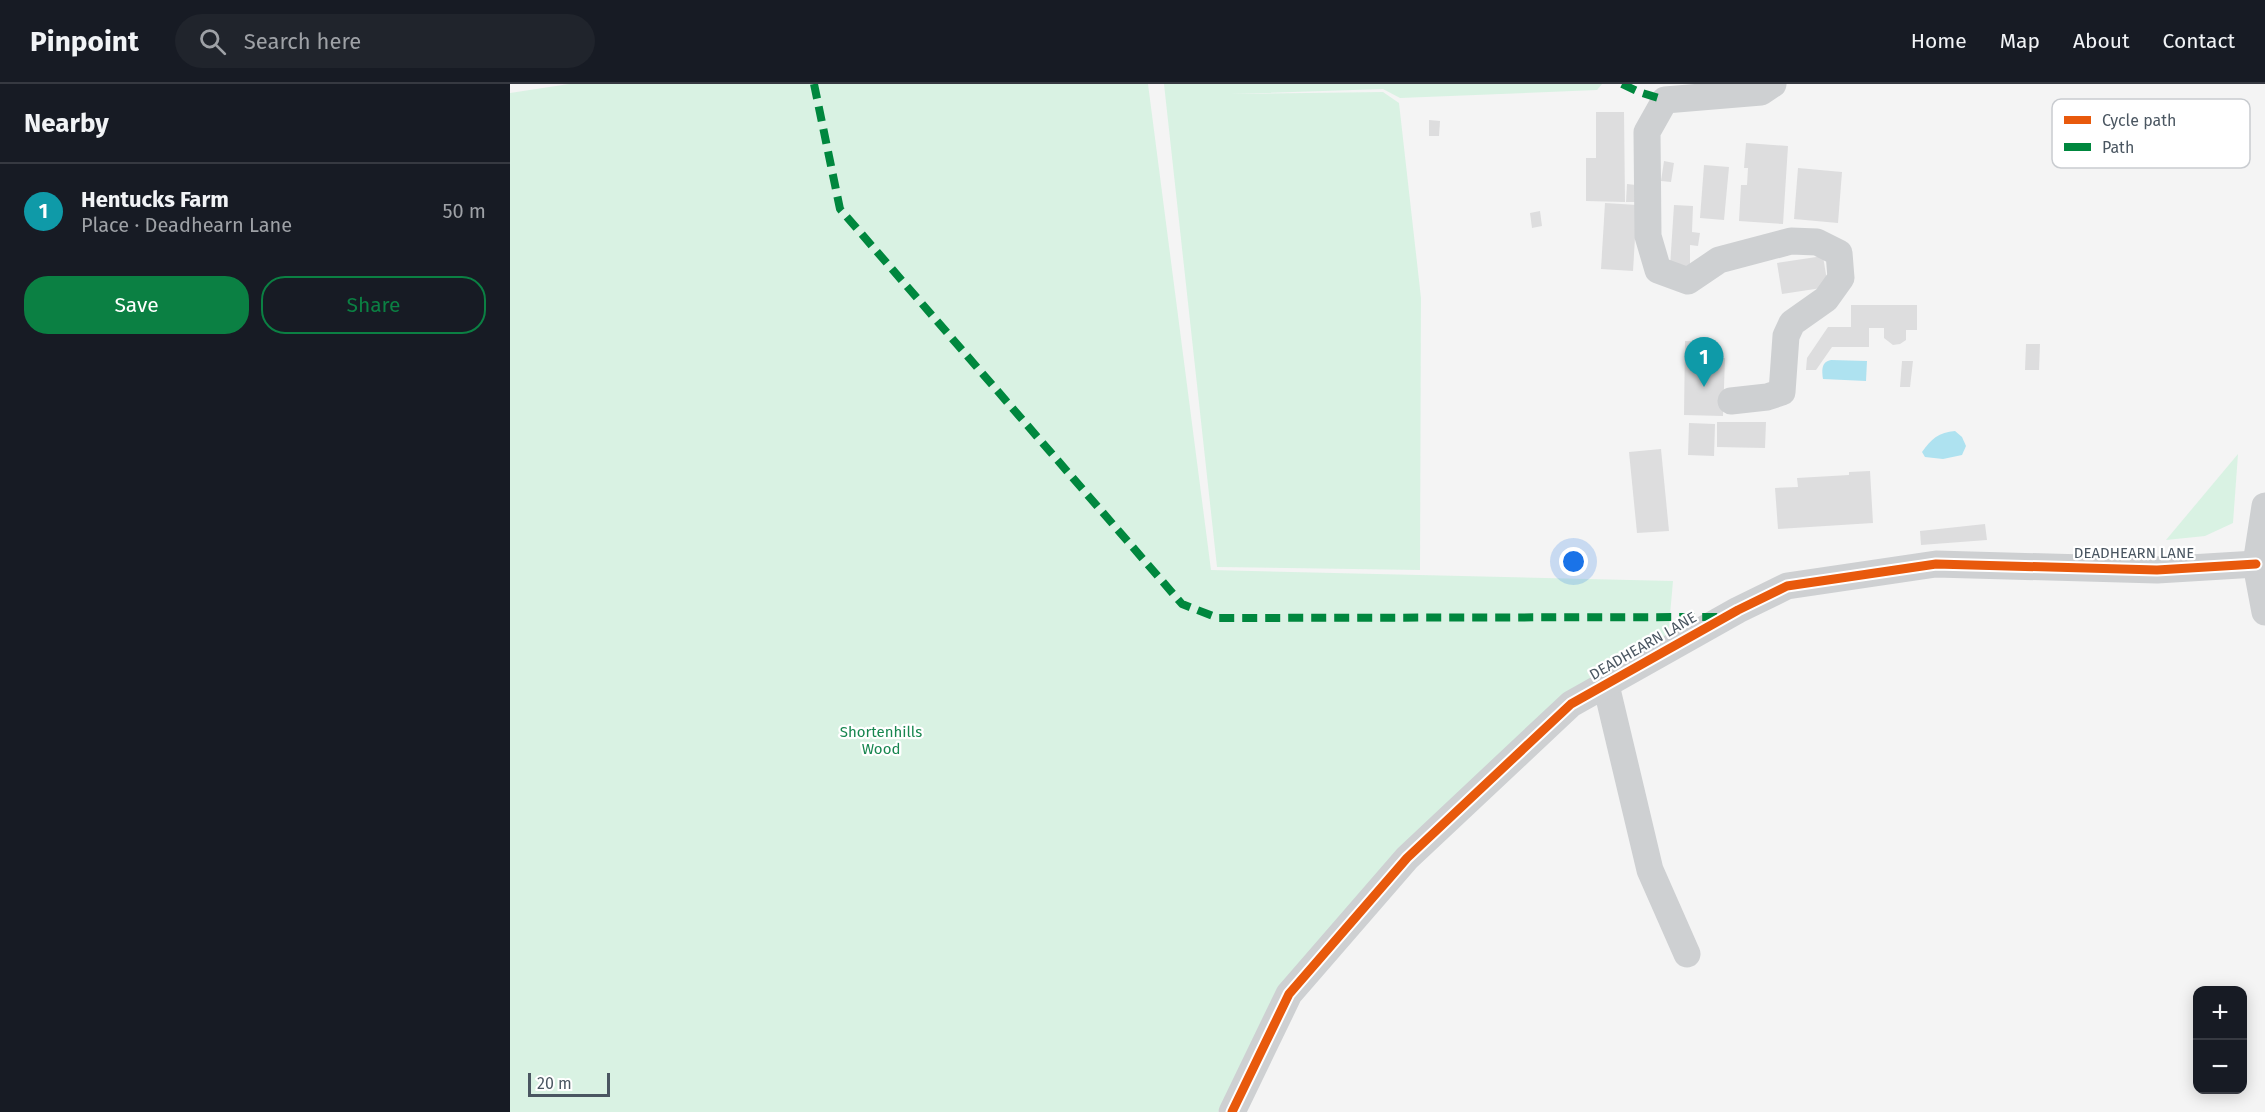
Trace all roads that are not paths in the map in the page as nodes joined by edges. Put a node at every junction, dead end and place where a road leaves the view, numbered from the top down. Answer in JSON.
{"nodes":[{"id":1,"x":1773,"y":84,"type":"edge"},
{"id":2,"x":1731,"y":401,"type":"dead end"},
{"id":3,"x":2265,"y":506,"type":"edge"},
{"id":4,"x":2256,"y":564,"type":"junction"},
{"id":5,"x":2265,"y":612,"type":"edge"},
{"id":6,"x":1605,"y":685,"type":"junction"},
{"id":7,"x":1687,"y":954,"type":"dead end"},
{"id":8,"x":1232,"y":1112,"type":"edge"}],
"edges":[{"from":1,"to":2,"type":"street"},
{"from":3,"to":4,"type":"street"},
{"from":4,"to":5,"type":"street"},
{"from":4,"to":6,"type":"street","name":"DEADHEARN LANE"},
{"from":6,"to":7,"type":"street"},
{"from":6,"to":8,"type":"street","name":"DEADHEARN LANE"}]}
